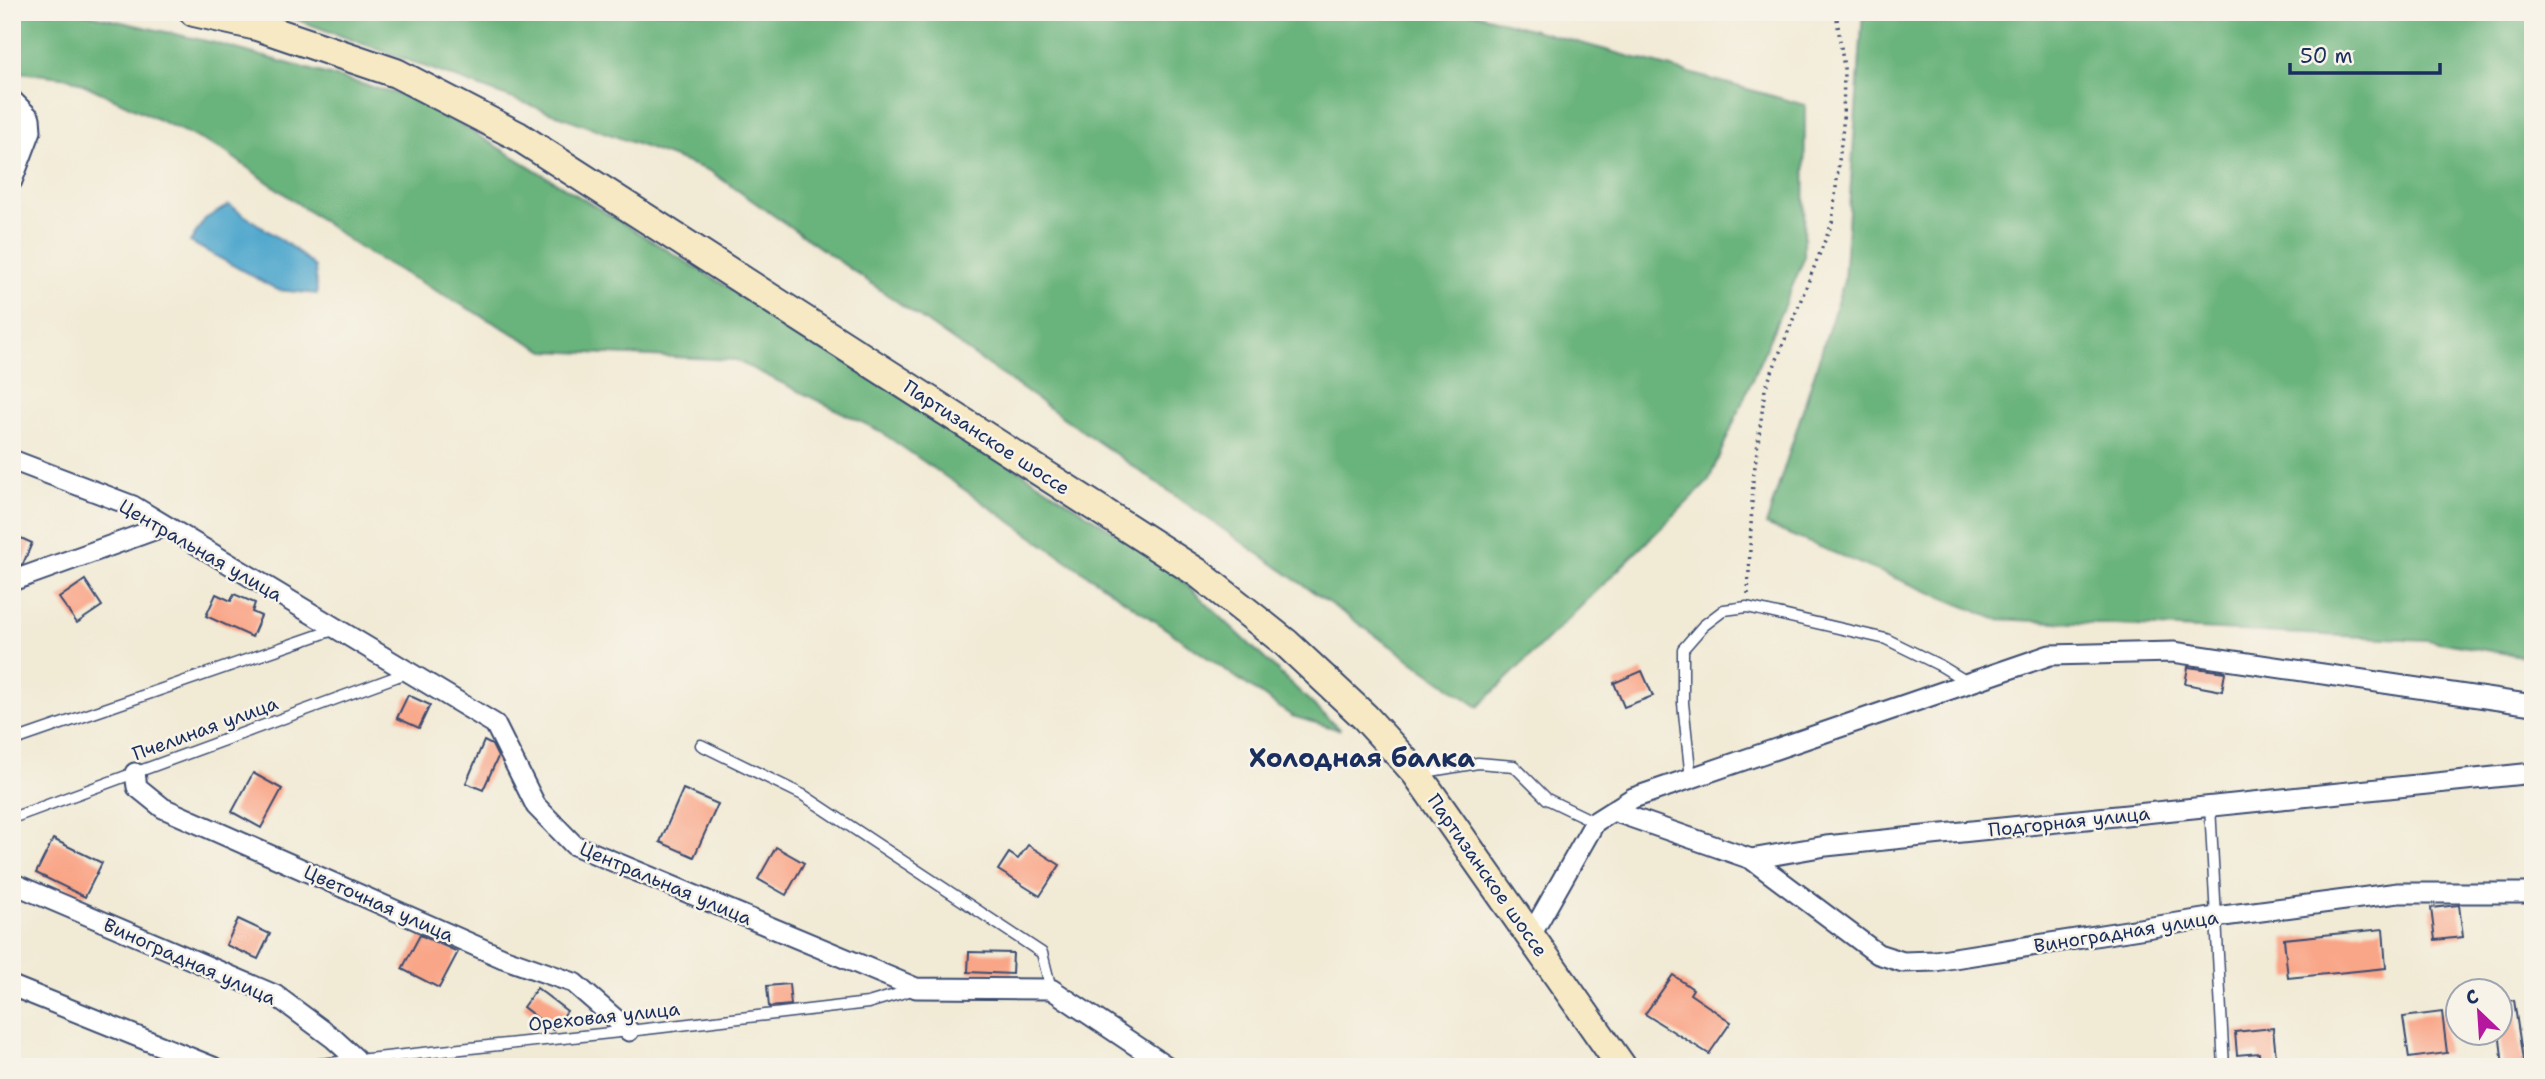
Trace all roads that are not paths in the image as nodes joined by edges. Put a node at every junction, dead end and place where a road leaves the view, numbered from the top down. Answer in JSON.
{"nodes":[{"id":1,"x":194,"y":12,"type":"edge"},
{"id":2,"x":12,"y":100,"type":"edge"},
{"id":3,"x":12,"y":181,"type":"edge"},
{"id":4,"x":12,"y":460,"type":"edge"},
{"id":5,"x":165,"y":526,"type":"junction"},
{"id":6,"x":12,"y":581,"type":"edge"},
{"id":7,"x":337,"y":629,"type":"junction"},
{"id":8,"x":410,"y":672,"type":"junction"},
{"id":9,"x":1970,"y":683,"type":"junction"},
{"id":10,"x":2533,"y":705,"type":"edge"},
{"id":11,"x":12,"y":741,"type":"edge"},
{"id":12,"x":701,"y":745,"type":"dead end"},
{"id":13,"x":135,"y":773,"type":"junction"},
{"id":14,"x":1416,"y":773,"type":"junction"},
{"id":15,"x":2533,"y":773,"type":"edge"},
{"id":16,"x":1691,"y":779,"type":"junction"},
{"id":17,"x":2210,"y":806,"type":"junction"},
{"id":18,"x":1613,"y":811,"type":"junction"},
{"id":19,"x":12,"y":818,"type":"edge"},
{"id":20,"x":1595,"y":822,"type":"junction"},
{"id":21,"x":1751,"y":859,"type":"junction"},
{"id":22,"x":12,"y":883,"type":"edge"},
{"id":23,"x":2533,"y":893,"type":"edge"},
{"id":24,"x":2216,"y":917,"type":"junction"},
{"id":25,"x":1531,"y":935,"type":"junction"},
{"id":26,"x":12,"y":986,"type":"edge"},
{"id":27,"x":916,"y":988,"type":"junction"},
{"id":28,"x":1051,"y":989,"type":"junction"},
{"id":29,"x":629,"y":1031,"type":"junction"},
{"id":30,"x":356,"y":1059,"type":"junction"},
{"id":31,"x":213,"y":1067,"type":"edge"},
{"id":32,"x":293,"y":1067,"type":"edge"},
{"id":33,"x":1168,"y":1067,"type":"edge"},
{"id":34,"x":1622,"y":1067,"type":"edge"},
{"id":35,"x":2224,"y":1067,"type":"edge"}],
"edges":[{"from":1,"to":14,"type":"main road","name":"Партизанское шоссе"},
{"from":2,"to":3,"type":"street"},
{"from":4,"to":5,"type":"street","name":"Центральная улица"},
{"from":5,"to":6,"type":"street"},
{"from":5,"to":7,"type":"street","name":"Центральная улица"},
{"from":7,"to":8,"type":"street","name":"Центральная улица"},
{"from":7,"to":11,"type":"lane"},
{"from":8,"to":13,"type":"lane","name":"Пчелиная улица"},
{"from":8,"to":27,"type":"street","name":"Центральная улица"},
{"from":9,"to":10,"type":"street"},
{"from":9,"to":16,"type":"street"},
{"from":9,"to":16,"type":"lane"},
{"from":12,"to":28,"type":"lane"},
{"from":13,"to":19,"type":"lane","name":"Пчелиная улица"},
{"from":13,"to":29,"type":"street","name":"Цветочная улица"},
{"from":14,"to":20,"type":"lane"},
{"from":14,"to":25,"type":"main road","name":"Партизанское шоссе"},
{"from":15,"to":17,"type":"street","name":"Подгорная улица"},
{"from":16,"to":18,"type":"street"},
{"from":17,"to":21,"type":"street","name":"Подгорная улица"},
{"from":17,"to":24,"type":"lane"},
{"from":18,"to":20,"type":"street"},
{"from":18,"to":21,"type":"street","name":"Подгорная улица"},
{"from":20,"to":25,"type":"street"},
{"from":21,"to":24,"type":"street","name":"Виноградная улица"},
{"from":22,"to":30,"type":"street","name":"Виноградная улица"},
{"from":23,"to":24,"type":"street","name":"Виноградная улица"},
{"from":24,"to":35,"type":"lane"},
{"from":25,"to":34,"type":"main road","name":"Партизанское шоссе"},
{"from":26,"to":31,"type":"street"},
{"from":27,"to":28,"type":"street","name":"Центральная улица"},
{"from":27,"to":29,"type":"lane","name":"Ореховая улица"},
{"from":28,"to":33,"type":"street"},
{"from":29,"to":30,"type":"lane","name":"Ореховая улица"},
{"from":30,"to":32,"type":"lane","name":"Ореховая улица"}]}
